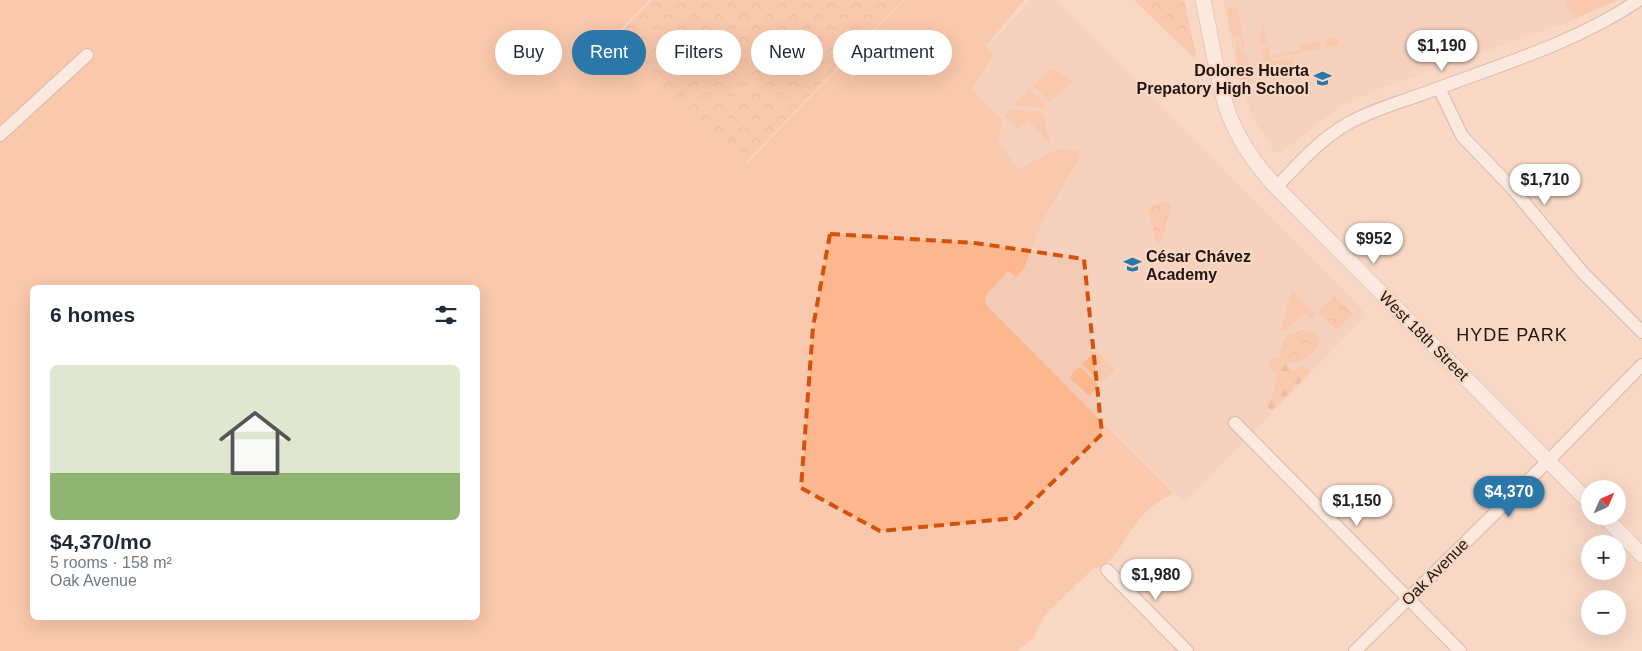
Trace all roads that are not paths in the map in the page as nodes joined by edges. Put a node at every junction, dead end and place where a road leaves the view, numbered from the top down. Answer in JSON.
{"nodes":[{"id":1,"x":1203,"y":0,"type":"edge"},
{"id":2,"x":1639,"y":0,"type":"edge"},
{"id":3,"x":88,"y":55,"type":"dead end"},
{"id":4,"x":1439,"y":88,"type":"junction"},
{"id":5,"x":0,"y":135,"type":"edge"},
{"id":6,"x":1276,"y":187,"type":"junction"},
{"id":7,"x":1642,"y":332,"type":"edge"},
{"id":8,"x":1642,"y":365,"type":"edge"},
{"id":9,"x":1235,"y":423,"type":"dead end"},
{"id":10,"x":1548,"y":460,"type":"junction"},
{"id":11,"x":1581,"y":494,"type":"edge"},
{"id":12,"x":1613,"y":525,"type":"edge"},
{"id":13,"x":1642,"y":555,"type":"edge"},
{"id":14,"x":1107,"y":570,"type":"dead end"},
{"id":15,"x":1408,"y":598,"type":"junction"},
{"id":16,"x":1186,"y":651,"type":"edge"},
{"id":17,"x":1355,"y":651,"type":"edge"},
{"id":18,"x":1460,"y":651,"type":"edge"}],
"edges":[{"from":1,"to":6,"type":"street","name":"West 18th Street"},
{"from":2,"to":4,"type":"street"},
{"from":3,"to":5,"type":"street"},
{"from":4,"to":6,"type":"street"},
{"from":4,"to":7,"type":"street"},
{"from":6,"to":10,"type":"street","name":"West 18th Street"},
{"from":8,"to":10,"type":"street","name":"Oak Avenue"},
{"from":9,"to":15,"type":"street"},
{"from":10,"to":11,"type":"street","name":"West 18th Street"},
{"from":10,"to":15,"type":"street","name":"Oak Avenue"},
{"from":12,"to":13,"type":"street"},
{"from":14,"to":16,"type":"street"},
{"from":15,"to":17,"type":"street","name":"Oak Avenue"},
{"from":15,"to":18,"type":"street"}]}
